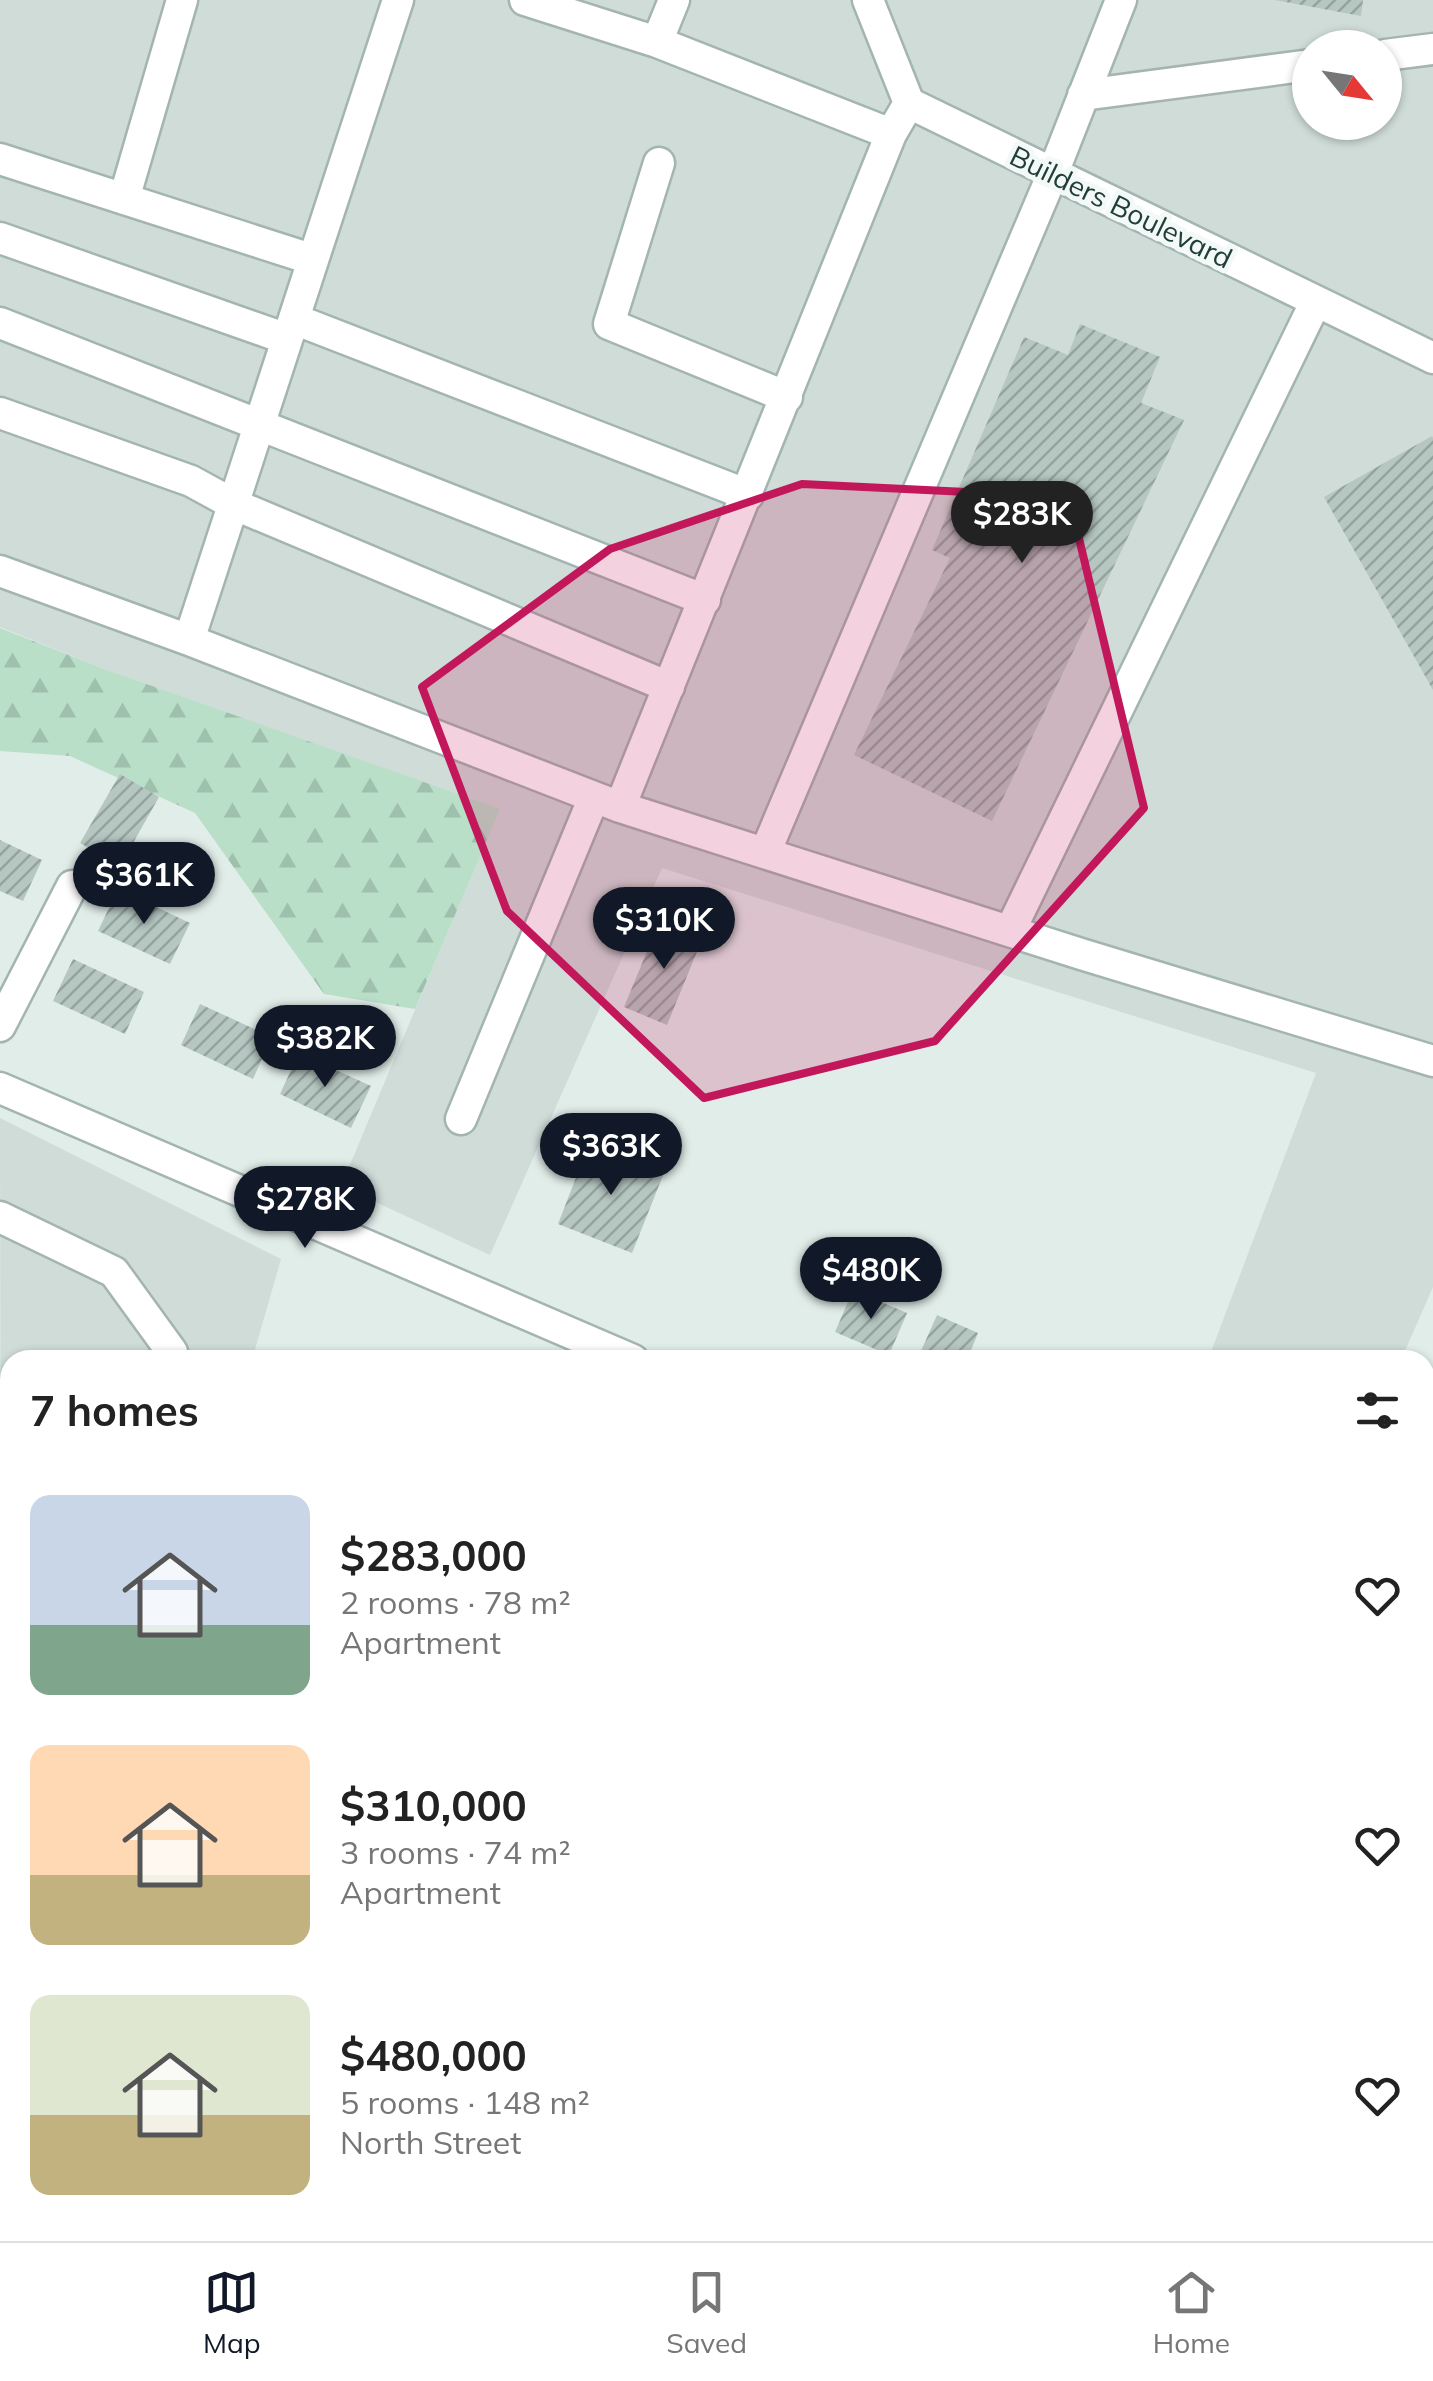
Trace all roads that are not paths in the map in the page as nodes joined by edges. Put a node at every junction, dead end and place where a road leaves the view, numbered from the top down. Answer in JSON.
{"nodes":[{"id":1,"x":182,"y":0,"type":"edge"},
{"id":2,"x":398,"y":0,"type":"edge"},
{"id":3,"x":526,"y":0,"type":"edge"},
{"id":4,"x":674,"y":0,"type":"edge"},
{"id":5,"x":868,"y":0,"type":"edge"},
{"id":6,"x":1121,"y":0,"type":"edge"},
{"id":7,"x":657,"y":42,"type":"junction"},
{"id":8,"x":1433,"y":49,"type":"edge"},
{"id":9,"x":1402,"y":53,"type":"edge"},
{"id":10,"x":1292,"y":67,"type":"edge"},
{"id":11,"x":1083,"y":96,"type":"junction"},
{"id":12,"x":909,"y":104,"type":"junction"},
{"id":13,"x":891,"y":134,"type":"junction"},
{"id":14,"x":0,"y":160,"type":"edge"},
{"id":15,"x":659,"y":163,"type":"dead end"},
{"id":16,"x":1052,"y":173,"type":"junction"},
{"id":17,"x":124,"y":199,"type":"junction"},
{"id":18,"x":0,"y":238,"type":"edge"},
{"id":19,"x":311,"y":259,"type":"junction"},
{"id":20,"x":1316,"y":301,"type":"junction"},
{"id":21,"x":0,"y":323,"type":"edge"},
{"id":22,"x":291,"y":329,"type":"junction"},
{"id":23,"x":1433,"y":358,"type":"edge"},
{"id":24,"x":787,"y":396,"type":"junction"},
{"id":25,"x":0,"y":413,"type":"edge"},
{"id":26,"x":260,"y":426,"type":"junction"},
{"id":27,"x":748,"y":495,"type":"junction"},
{"id":28,"x":233,"y":504,"type":"junction"},
{"id":29,"x":0,"y":571,"type":"edge"},
{"id":30,"x":705,"y":600,"type":"junction"},
{"id":31,"x":189,"y":640,"type":"junction"},
{"id":32,"x":669,"y":687,"type":"junction"},
{"id":33,"x":607,"y":802,"type":"junction"},
{"id":34,"x":765,"y":853,"type":"junction"},
{"id":35,"x":72,"y":886,"type":"dead end"},
{"id":36,"x":1010,"y":931,"type":"junction"},
{"id":37,"x":0,"y":1026,"type":"edge"},
{"id":38,"x":1433,"y":1061,"type":"edge"},
{"id":39,"x":0,"y":1088,"type":"edge"},
{"id":40,"x":461,"y":1119,"type":"dead end"},
{"id":41,"x":0,"y":1217,"type":"edge"},
{"id":42,"x":171,"y":1350,"type":"edge"},
{"id":43,"x":611,"y":1350,"type":"edge"}],
"edges":[{"from":1,"to":17,"type":"street"},
{"from":2,"to":19,"type":"street"},
{"from":3,"to":7,"type":"street"},
{"from":4,"to":7,"type":"street"},
{"from":5,"to":12,"type":"street"},
{"from":6,"to":11,"type":"street"},
{"from":7,"to":13,"type":"street"},
{"from":8,"to":9,"type":"street"},
{"from":10,"to":11,"type":"street"},
{"from":11,"to":16,"type":"street"},
{"from":12,"to":13,"type":"street"},
{"from":12,"to":16,"type":"street","name":"Builders Boulevard"},
{"from":13,"to":24,"type":"street"},
{"from":14,"to":17,"type":"street"},
{"from":15,"to":24,"type":"street"},
{"from":16,"to":20,"type":"street","name":"Builders Boulevard"},
{"from":16,"to":34,"type":"street"},
{"from":17,"to":19,"type":"street"},
{"from":18,"to":22,"type":"street"},
{"from":19,"to":22,"type":"street"},
{"from":20,"to":23,"type":"street","name":"Builders Boulevard"},
{"from":20,"to":36,"type":"street"},
{"from":21,"to":26,"type":"street"},
{"from":22,"to":26,"type":"street"},
{"from":22,"to":27,"type":"street"},
{"from":24,"to":27,"type":"street"},
{"from":25,"to":28,"type":"street"},
{"from":26,"to":28,"type":"street"},
{"from":26,"to":30,"type":"street"},
{"from":27,"to":30,"type":"street"},
{"from":28,"to":31,"type":"street"},
{"from":28,"to":32,"type":"street"},
{"from":29,"to":31,"type":"street"},
{"from":30,"to":32,"type":"street"},
{"from":31,"to":33,"type":"street"},
{"from":32,"to":33,"type":"street"},
{"from":33,"to":34,"type":"street"},
{"from":33,"to":40,"type":"street"},
{"from":34,"to":36,"type":"street"},
{"from":35,"to":37,"type":"street"},
{"from":36,"to":38,"type":"street"},
{"from":39,"to":43,"type":"street"},
{"from":41,"to":42,"type":"street"}]}
